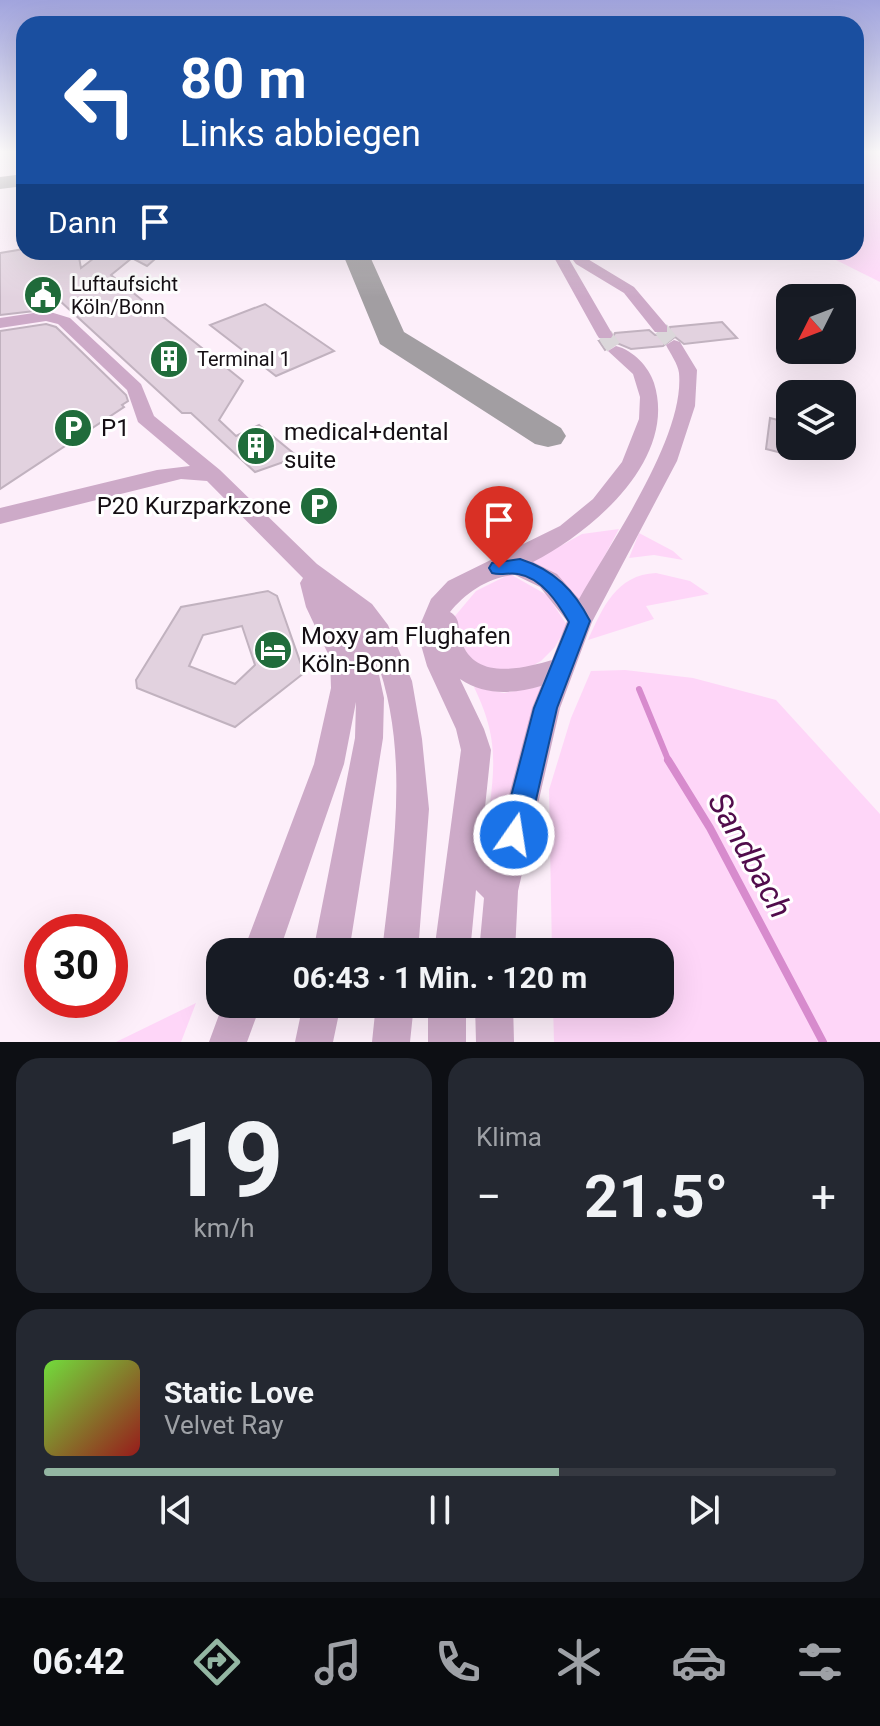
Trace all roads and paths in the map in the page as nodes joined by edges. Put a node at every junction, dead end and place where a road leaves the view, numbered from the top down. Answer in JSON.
{"nodes":[{"id":1,"x":563,"y":260,"type":"edge"},
{"id":2,"x":580,"y":260,"type":"edge"},
{"id":3,"x":0,"y":323,"type":"edge"},
{"id":4,"x":213,"y":475,"type":"junction"},
{"id":5,"x":0,"y":516,"type":"edge"},
{"id":6,"x":499,"y":568,"type":"junction"},
{"id":7,"x":309,"y":570,"type":"junction"},
{"id":8,"x":452,"y":592,"type":"junction"},
{"id":9,"x":580,"y":621,"type":"junction"},
{"id":10,"x":561,"y":668,"type":"junction"},
{"id":11,"x":460,"y":871,"type":"junction"},
{"id":12,"x":501,"y":891,"type":"junction"},
{"id":13,"x":266,"y":938,"type":"edge"},
{"id":14,"x":333,"y":938,"type":"edge"},
{"id":15,"x":401,"y":938,"type":"edge"},
{"id":16,"x":453,"y":938,"type":"edge"},
{"id":17,"x":498,"y":938,"type":"edge"},
{"id":18,"x":237,"y":1018,"type":"edge"},
{"id":19,"x":394,"y":1018,"type":"edge"},
{"id":20,"x":447,"y":1018,"type":"edge"},
{"id":21,"x":494,"y":1018,"type":"edge"},
{"id":22,"x":228,"y":1042,"type":"edge"},
{"id":23,"x":391,"y":1042,"type":"edge"},
{"id":24,"x":447,"y":1042,"type":"edge"},
{"id":25,"x":495,"y":1042,"type":"edge"}],
"edges":[{"from":1,"to":6,"type":"street"},
{"from":2,"to":9,"type":"street"},
{"from":3,"to":4,"type":"street"},
{"from":3,"to":14,"type":"street"},
{"from":4,"to":5,"type":"street"},
{"from":4,"to":7,"type":"street"},
{"from":6,"to":8,"type":"street"},
{"from":6,"to":9,"type":"street"},
{"from":7,"to":13,"type":"street"},
{"from":7,"to":15,"type":"street"},
{"from":8,"to":10,"type":"street"},
{"from":8,"to":11,"type":"street"},
{"from":9,"to":10,"type":"street"},
{"from":10,"to":12,"type":"street"},
{"from":11,"to":12,"type":"street"},
{"from":11,"to":16,"type":"street"},
{"from":12,"to":17,"type":"street"},
{"from":18,"to":22,"type":"street"},
{"from":19,"to":23,"type":"street"},
{"from":20,"to":24,"type":"street"},
{"from":21,"to":25,"type":"street"}]}
